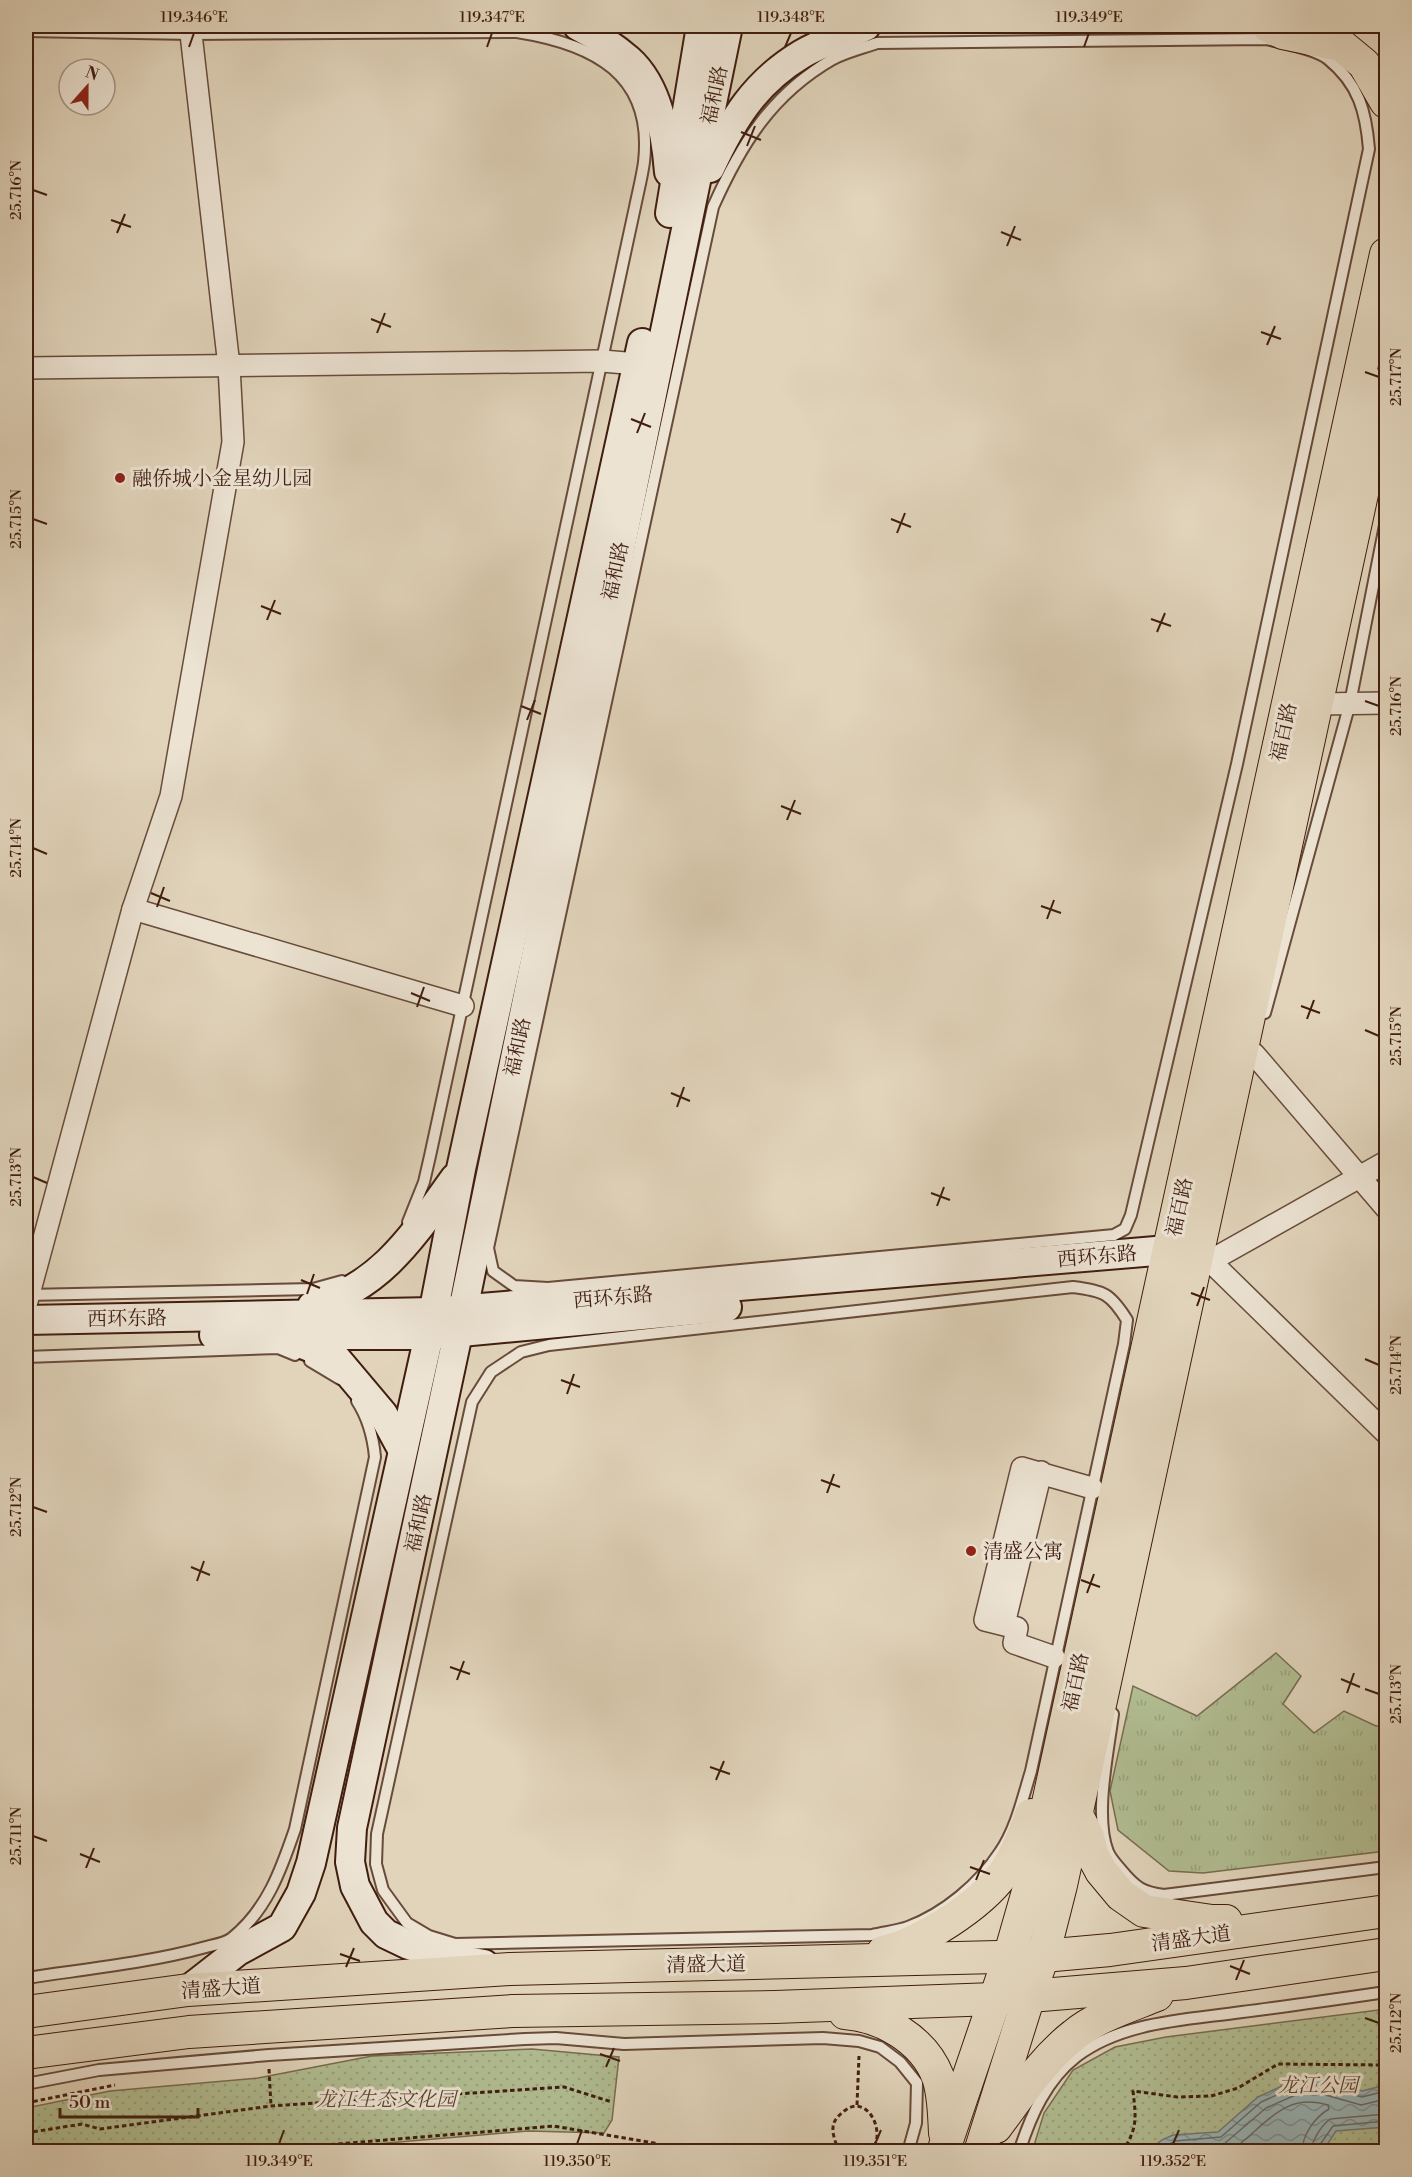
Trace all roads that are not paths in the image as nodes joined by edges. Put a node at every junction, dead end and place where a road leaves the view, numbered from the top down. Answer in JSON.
{"nodes":[{"id":1,"x":578,"y":26,"type":"edge"},
{"id":2,"x":701,"y":26,"type":"edge"},
{"id":3,"x":728,"y":26,"type":"edge"},
{"id":4,"x":866,"y":26,"type":"edge"},
{"id":5,"x":1268,"y":26,"type":"edge"},
{"id":6,"x":26,"y":31,"type":"edge"},
{"id":7,"x":191,"y":34,"type":"junction"},
{"id":8,"x":1386,"y":102,"type":"edge"},
{"id":9,"x":680,"y":210,"type":"junction"},
{"id":10,"x":1386,"y":254,"type":"edge"},
{"id":11,"x":602,"y":361,"type":"junction"},
{"id":12,"x":638,"y":364,"type":"junction"},
{"id":13,"x":229,"y":366,"type":"junction"},
{"id":14,"x":26,"y":368,"type":"edge"},
{"id":15,"x":1386,"y":383,"type":"edge"},
{"id":16,"x":1386,"y":520,"type":"edge"},
{"id":17,"x":1350,"y":703,"type":"junction"},
{"id":18,"x":1386,"y":703,"type":"edge"},
{"id":19,"x":1317,"y":705,"type":"junction"},
{"id":20,"x":133,"y":909,"type":"junction"},
{"id":21,"x":463,"y":1006,"type":"junction"},
{"id":22,"x":1263,"y":1020,"type":"dead end"},
{"id":23,"x":1254,"y":1054,"type":"dead end"},
{"id":24,"x":1386,"y":1162,"type":"edge"},
{"id":25,"x":461,"y":1169,"type":"junction"},
{"id":26,"x":1360,"y":1175,"type":"junction"},
{"id":27,"x":1386,"y":1208,"type":"edge"},
{"id":28,"x":1131,"y":1215,"type":"joint"},
{"id":29,"x":1195,"y":1258,"type":"junction"},
{"id":30,"x":26,"y":1304,"type":"edge"},
{"id":31,"x":282,"y":1314,"type":"junction"},
{"id":32,"x":461,"y":1321,"type":"junction"},
{"id":33,"x":431,"y":1323,"type":"junction"},
{"id":34,"x":245,"y":1335,"type":"junction"},
{"id":35,"x":26,"y":1338,"type":"edge"},
{"id":36,"x":26,"y":1357,"type":"edge"},
{"id":37,"x":1386,"y":1433,"type":"edge"},
{"id":38,"x":402,"y":1449,"type":"junction"},
{"id":39,"x":1092,"y":1488,"type":"junction"},
{"id":40,"x":1054,"y":1657,"type":"junction"},
{"id":41,"x":1114,"y":1700,"type":"dead end"},
{"id":42,"x":1068,"y":1713,"type":"junction"},
{"id":43,"x":1076,"y":1813,"type":"junction"},
{"id":44,"x":1386,"y":1867,"type":"edge"},
{"id":45,"x":1386,"y":1911,"type":"edge"},
{"id":46,"x":1314,"y":1920,"type":"junction"},
{"id":47,"x":1386,"y":1954,"type":"edge"},
{"id":48,"x":1043,"y":1956,"type":"junction"},
{"id":49,"x":1009,"y":1958,"type":"junction"},
{"id":50,"x":843,"y":1961,"type":"junction"},
{"id":51,"x":510,"y":1969,"type":"junction"},
{"id":52,"x":26,"y":1978,"type":"edge"},
{"id":53,"x":1186,"y":1983,"type":"junction"},
{"id":54,"x":188,"y":1990,"type":"junction"},
{"id":55,"x":1386,"y":1992,"type":"edge"},
{"id":56,"x":1029,"y":1996,"type":"junction"},
{"id":57,"x":994,"y":1999,"type":"junction"},
{"id":58,"x":776,"y":2007,"type":"junction"},
{"id":59,"x":26,"y":2012,"type":"edge"},
{"id":60,"x":26,"y":2054,"type":"edge"},
{"id":61,"x":26,"y":2084,"type":"edge"},
{"id":62,"x":944,"y":2147,"type":"edge"},
{"id":63,"x":908,"y":2151,"type":"edge"},
{"id":64,"x":981,"y":2151,"type":"edge"},
{"id":65,"x":1019,"y":2151,"type":"edge"}],
"edges":[{"from":1,"to":9,"type":"street"},
{"from":2,"to":9,"type":"street","name":"福和路"},
{"from":3,"to":9,"type":"street","name":"福和路"},
{"from":4,"to":9,"type":"street"},
{"from":5,"to":8,"type":"main road"},
{"from":6,"to":7,"type":"lane"},
{"from":7,"to":11,"type":"lane"},
{"from":7,"to":13,"type":"street"},
{"from":9,"to":12,"type":"street","name":"福和路"},
{"from":9,"to":32,"type":"street","name":"福和路"},
{"from":10,"to":29,"type":"main road","name":"福百路"},
{"from":11,"to":12,"type":"street"},
{"from":11,"to":13,"type":"street"},
{"from":11,"to":21,"type":"lane"},
{"from":12,"to":25,"type":"street","name":"福和路"},
{"from":13,"to":14,"type":"street"},
{"from":13,"to":20,"type":"street"},
{"from":15,"to":19,"type":"main road","name":"福百路"},
{"from":16,"to":17,"type":"lane"},
{"from":17,"to":18,"type":"street"},
{"from":17,"to":19,"type":"street"},
{"from":17,"to":22,"type":"lane"},
{"from":19,"to":29,"type":"main road","name":"福百路"},
{"from":20,"to":21,"type":"street"},
{"from":20,"to":30,"type":"street"},
{"from":21,"to":30,"type":"lane"},
{"from":23,"to":26,"type":"street"},
{"from":24,"to":26,"type":"street"},
{"from":25,"to":31,"type":"street"},
{"from":25,"to":33,"type":"street","name":"福和路"},
{"from":26,"to":27,"type":"street"},
{"from":26,"to":29,"type":"street"},
{"from":28,"to":28,"type":"lane"},
{"from":29,"to":32,"type":"street","name":"西环东路"},
{"from":29,"to":37,"type":"street"},
{"from":29,"to":42,"type":"main road","name":"福百路"},
{"from":29,"to":43,"type":"main road","name":"福百路"},
{"from":30,"to":31,"type":"street","name":"西环东路"},
{"from":31,"to":33,"type":"street","name":"西环东路"},
{"from":32,"to":33,"type":"street","name":"西环东路"},
{"from":32,"to":51,"type":"street","name":"福和路"},
{"from":33,"to":34,"type":"street","name":"西环东路"},
{"from":33,"to":38,"type":"street","name":"福和路"},
{"from":34,"to":35,"type":"street","name":"西环东路"},
{"from":34,"to":38,"type":"street"},
{"from":36,"to":52,"type":"lane"},
{"from":38,"to":54,"type":"street","name":"福和路"},
{"from":39,"to":40,"type":"lane"},
{"from":39,"to":40,"type":"street"},
{"from":39,"to":40,"type":"lane"},
{"from":41,"to":44,"type":"lane"},
{"from":42,"to":49,"type":"main road","name":"福百路"},
{"from":42,"to":50,"type":"main road"},
{"from":43,"to":46,"type":"main road"},
{"from":43,"to":48,"type":"main road","name":"福百路"},
{"from":45,"to":46,"type":"main road","name":"清盛大道"},
{"from":46,"to":48,"type":"main road","name":"清盛大道"},
{"from":47,"to":53,"type":"main road"},
{"from":48,"to":49,"type":"main road","name":"清盛大道"},
{"from":48,"to":56,"type":"main road","name":"福百路"},
{"from":49,"to":50,"type":"main road","name":"清盛大道"},
{"from":49,"to":57,"type":"main road","name":"福百路"},
{"from":50,"to":51,"type":"main road","name":"清盛大道"},
{"from":51,"to":54,"type":"main road","name":"清盛大道"},
{"from":53,"to":56,"type":"main road"},
{"from":53,"to":64,"type":"main road"},
{"from":54,"to":59,"type":"main road","name":"清盛大道"},
{"from":55,"to":65,"type":"lane"},
{"from":56,"to":57,"type":"main road"},
{"from":56,"to":64,"type":"main road","name":"福百路"},
{"from":57,"to":58,"type":"main road"},
{"from":57,"to":62,"type":"main road","name":"福百路"},
{"from":58,"to":60,"type":"main road"},
{"from":58,"to":62,"type":"main road"},
{"from":61,"to":63,"type":"lane"}]}
